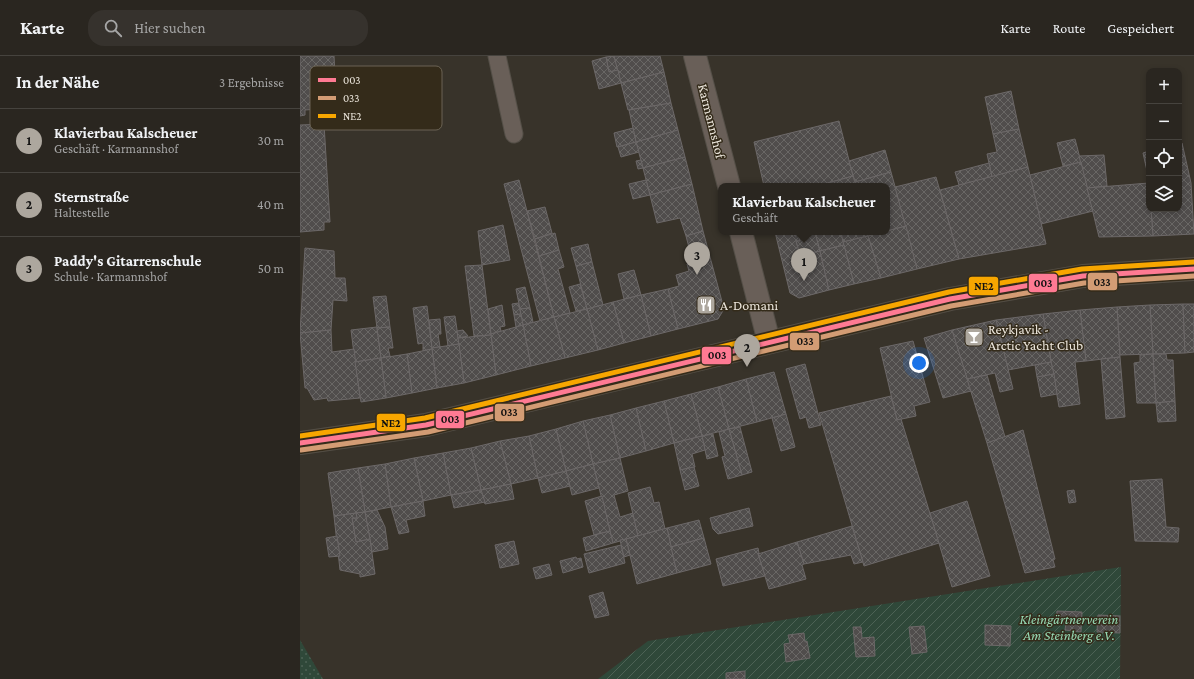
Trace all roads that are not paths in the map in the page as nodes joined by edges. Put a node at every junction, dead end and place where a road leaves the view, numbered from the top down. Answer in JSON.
{"nodes":[{"id":1,"x":497,"y":56,"type":"edge"},
{"id":2,"x":695,"y":56,"type":"edge"},
{"id":3,"x":514,"y":134,"type":"dead end"},
{"id":4,"x":728,"y":183,"type":"edge"},
{"id":5,"x":742,"y":235,"type":"edge"},
{"id":6,"x":1194,"y":270,"type":"edge"},
{"id":7,"x":769,"y":342,"type":"junction"},
{"id":8,"x":300,"y":443,"type":"edge"}],
"edges":[{"from":1,"to":3,"type":"lane"},
{"from":2,"to":4,"type":"street","name":"Karmannshof"},
{"from":5,"to":7,"type":"street"},
{"from":6,"to":7,"type":"street"},
{"from":7,"to":8,"type":"street"}]}
